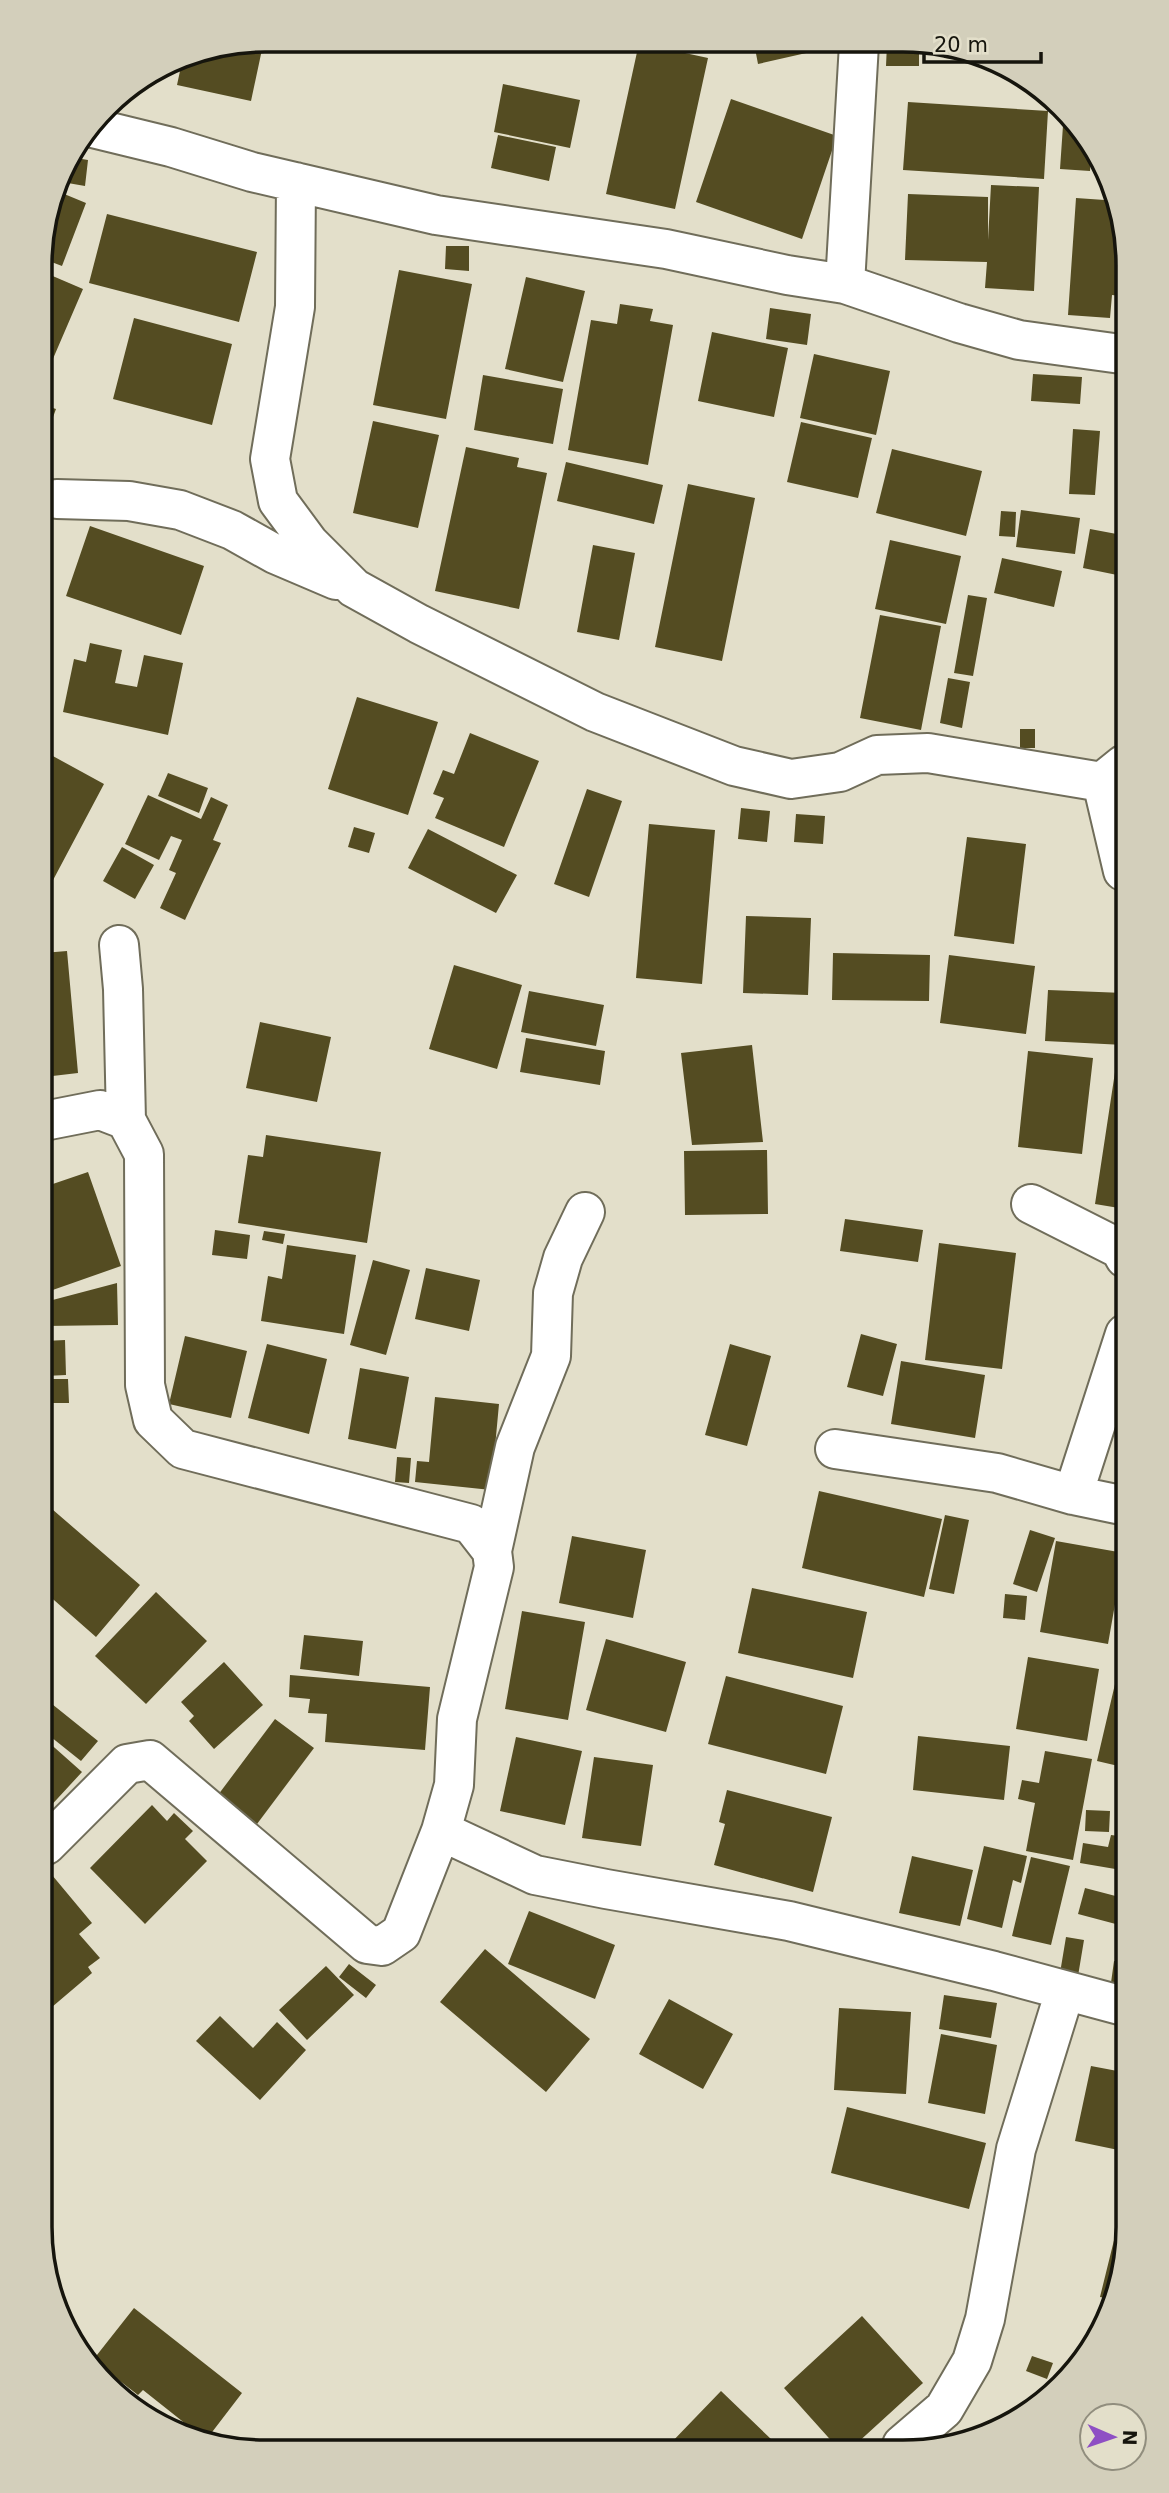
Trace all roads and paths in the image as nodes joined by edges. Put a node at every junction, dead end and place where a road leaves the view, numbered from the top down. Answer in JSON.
{"nodes":[{"id":1,"x":859,"y":52,"type":"edge"},
{"id":2,"x":101,"y":130,"type":"edge"},
{"id":3,"x":296,"y":182,"type":"junction"},
{"id":4,"x":845,"y":284,"type":"junction"},
{"id":5,"x":1116,"y":353,"type":"edge"},
{"id":6,"x":57,"y":499,"type":"dead end"},
{"id":7,"x":354,"y":588,"type":"junction"},
{"id":8,"x":1112,"y":773,"type":"edge"},
{"id":9,"x":1116,"y":809,"type":"edge"},
{"id":10,"x":119,"y":945,"type":"dead end"},
{"id":11,"x":53,"y":1119,"type":"edge"},
{"id":12,"x":126,"y":1120,"type":"junction"},
{"id":13,"x":1031,"y":1204,"type":"dead end"},
{"id":14,"x":586,"y":1212,"type":"dead end"},
{"id":15,"x":1116,"y":1247,"type":"edge"},
{"id":16,"x":1116,"y":1362,"type":"edge"},
{"id":17,"x":835,"y":1449,"type":"dead end"},
{"id":18,"x":1073,"y":1495,"type":"junction"},
{"id":19,"x":1116,"y":1504,"type":"edge"},
{"id":20,"x":492,"y":1552,"type":"junction"},
{"id":21,"x":441,"y":1831,"type":"junction"},
{"id":22,"x":53,"y":1838,"type":"edge"},
{"id":23,"x":1065,"y":1991,"type":"junction"},
{"id":24,"x":1116,"y":2004,"type":"edge"},
{"id":25,"x":907,"y":2441,"type":"edge"}],
"edges":[{"from":1,"to":4,"type":"street"},
{"from":2,"to":3,"type":"street"},
{"from":3,"to":4,"type":"street"},
{"from":3,"to":7,"type":"street"},
{"from":4,"to":5,"type":"street"},
{"from":6,"to":7,"type":"street"},
{"from":7,"to":8,"type":"street"},
{"from":8,"to":9,"type":"street"},
{"from":10,"to":12,"type":"street"},
{"from":11,"to":12,"type":"street"},
{"from":12,"to":20,"type":"street"},
{"from":13,"to":15,"type":"street"},
{"from":14,"to":20,"type":"street"},
{"from":16,"to":18,"type":"street"},
{"from":17,"to":18,"type":"street"},
{"from":18,"to":19,"type":"street"},
{"from":20,"to":21,"type":"street"},
{"from":21,"to":22,"type":"street"},
{"from":21,"to":23,"type":"street"},
{"from":23,"to":24,"type":"street"},
{"from":23,"to":25,"type":"street"}]}
